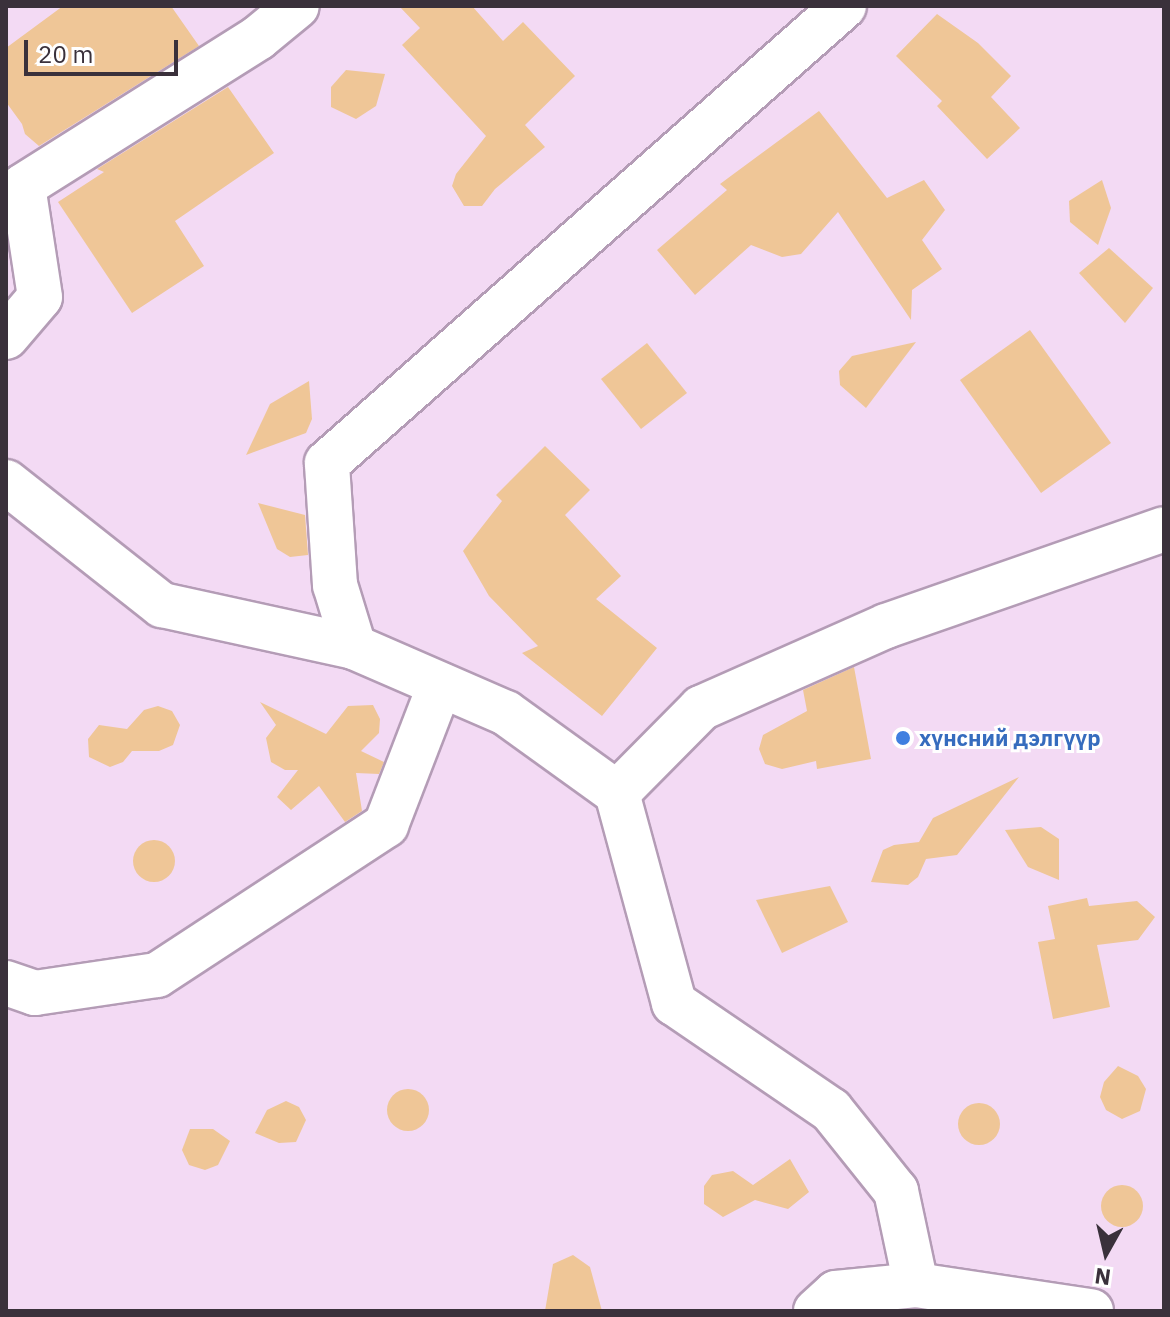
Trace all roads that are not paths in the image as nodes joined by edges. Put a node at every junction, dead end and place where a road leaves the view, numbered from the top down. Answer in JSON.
{"nodes":[{"id":1,"x":297,"y":6,"type":"edge"},
{"id":2,"x":844,"y":6,"type":"edge"},
{"id":3,"x":6,"y":337,"type":"edge"},
{"id":4,"x":6,"y":482,"type":"edge"},
{"id":5,"x":1164,"y":529,"type":"edge"},
{"id":6,"x":354,"y":647,"type":"junction"},
{"id":7,"x":440,"y":685,"type":"junction"},
{"id":8,"x":617,"y":793,"type":"junction"},
{"id":9,"x":6,"y":983,"type":"edge"},
{"id":10,"x":916,"y":1285,"type":"junction"},
{"id":11,"x":816,"y":1311,"type":"edge"},
{"id":12,"x":1091,"y":1311,"type":"edge"}],
"edges":[{"from":1,"to":3,"type":"street"},
{"from":2,"to":6,"type":"street"},
{"from":4,"to":6,"type":"street"},
{"from":5,"to":8,"type":"street"},
{"from":6,"to":7,"type":"street"},
{"from":7,"to":8,"type":"street"},
{"from":7,"to":9,"type":"street"},
{"from":8,"to":10,"type":"street"},
{"from":10,"to":11,"type":"street"},
{"from":10,"to":12,"type":"street"}]}
